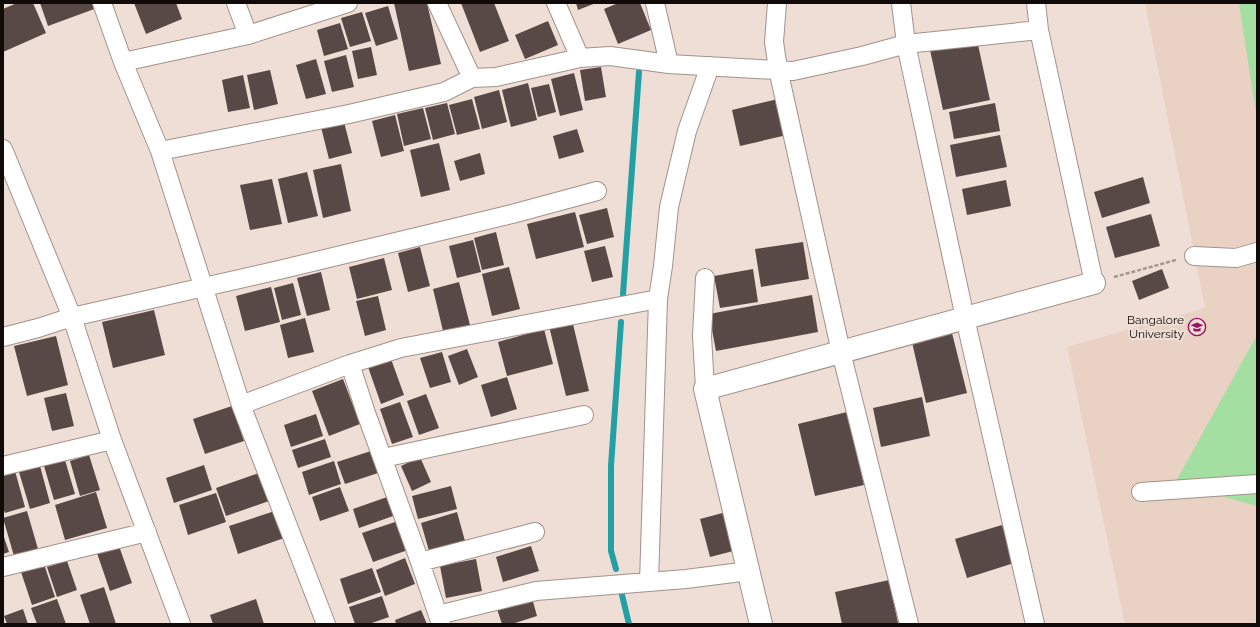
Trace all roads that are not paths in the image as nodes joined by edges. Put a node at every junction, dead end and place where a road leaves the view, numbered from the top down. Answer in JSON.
{"nodes":[{"id":1,"x":102,"y":3,"type":"edge"},
{"id":2,"x":236,"y":3,"type":"edge"},
{"id":3,"x":437,"y":3,"type":"edge"},
{"id":4,"x":556,"y":3,"type":"edge"},
{"id":5,"x":655,"y":3,"type":"edge"},
{"id":6,"x":777,"y":3,"type":"edge"},
{"id":7,"x":901,"y":3,"type":"edge"},
{"id":8,"x":1036,"y":3,"type":"edge"},
{"id":9,"x":340,"y":4,"type":"edge"},
{"id":10,"x":1039,"y":30,"type":"junction"},
{"id":11,"x":248,"y":35,"type":"junction"},
{"id":12,"x":906,"y":44,"type":"junction"},
{"id":13,"x":580,"y":58,"type":"junction"},
{"id":14,"x":123,"y":62,"type":"junction"},
{"id":15,"x":668,"y":64,"type":"junction"},
{"id":16,"x":710,"y":66,"type":"junction"},
{"id":17,"x":778,"y":69,"type":"junction"},
{"id":18,"x":472,"y":78,"type":"junction"},
{"id":19,"x":3,"y":149,"type":"edge"},
{"id":20,"x":160,"y":151,"type":"junction"},
{"id":21,"x":598,"y":191,"type":"dead end"},
{"id":22,"x":1257,"y":252,"type":"edge"},
{"id":23,"x":1194,"y":256,"type":"road end"},
{"id":24,"x":705,"y":278,"type":"dead end"},
{"id":25,"x":1094,"y":283,"type":"joint"},
{"id":26,"x":204,"y":287,"type":"junction"},
{"id":27,"x":658,"y":299,"type":"junction"},
{"id":28,"x":72,"y":317,"type":"junction"},
{"id":29,"x":965,"y":318,"type":"junction"},
{"id":30,"x":3,"y":337,"type":"edge"},
{"id":31,"x":841,"y":352,"type":"junction"},
{"id":32,"x":350,"y":364,"type":"junction"},
{"id":33,"x":705,"y":389,"type":"junction"},
{"id":34,"x":241,"y":405,"type":"junction"},
{"id":35,"x":584,"y":415,"type":"dead end"},
{"id":36,"x":112,"y":440,"type":"junction"},
{"id":37,"x":383,"y":458,"type":"junction"},
{"id":38,"x":3,"y":466,"type":"edge"},
{"id":39,"x":1257,"y":484,"type":"edge"},
{"id":40,"x":1141,"y":492,"type":"dead end"},
{"id":41,"x":147,"y":532,"type":"junction"},
{"id":42,"x":535,"y":532,"type":"dead end"},
{"id":43,"x":420,"y":562,"type":"junction"},
{"id":44,"x":3,"y":567,"type":"edge"},
{"id":45,"x":749,"y":571,"type":"junction"},
{"id":46,"x":649,"y":582,"type":"junction"},
{"id":47,"x":440,"y":620,"type":"edge"},
{"id":48,"x":177,"y":623,"type":"edge"},
{"id":49,"x":326,"y":624,"type":"edge"},
{"id":50,"x":761,"y":624,"type":"edge"},
{"id":51,"x":909,"y":624,"type":"edge"},
{"id":52,"x":1035,"y":624,"type":"edge"}],
"edges":[{"from":1,"to":14,"type":"street"},
{"from":2,"to":11,"type":"street"},
{"from":3,"to":18,"type":"street"},
{"from":4,"to":13,"type":"street"},
{"from":5,"to":15,"type":"street"},
{"from":6,"to":17,"type":"street"},
{"from":7,"to":12,"type":"street"},
{"from":8,"to":10,"type":"street"},
{"from":9,"to":11,"type":"street"},
{"from":10,"to":12,"type":"street"},
{"from":10,"to":25,"type":"street"},
{"from":11,"to":14,"type":"street"},
{"from":12,"to":17,"type":"street"},
{"from":12,"to":29,"type":"street"},
{"from":13,"to":15,"type":"street"},
{"from":13,"to":18,"type":"street"},
{"from":14,"to":20,"type":"street"},
{"from":15,"to":16,"type":"street"},
{"from":16,"to":17,"type":"street"},
{"from":16,"to":27,"type":"street"},
{"from":17,"to":31,"type":"street"},
{"from":18,"to":20,"type":"street"},
{"from":19,"to":28,"type":"street"},
{"from":20,"to":26,"type":"street"},
{"from":21,"to":26,"type":"street"},
{"from":22,"to":23,"type":"street"},
{"from":24,"to":33,"type":"street"},
{"from":25,"to":29,"type":"street"},
{"from":26,"to":28,"type":"street"},
{"from":26,"to":34,"type":"street"},
{"from":27,"to":32,"type":"street"},
{"from":27,"to":46,"type":"street"},
{"from":28,"to":30,"type":"street"},
{"from":28,"to":36,"type":"street"},
{"from":29,"to":31,"type":"street"},
{"from":29,"to":52,"type":"street"},
{"from":31,"to":33,"type":"street"},
{"from":31,"to":51,"type":"street"},
{"from":32,"to":34,"type":"street"},
{"from":32,"to":37,"type":"street"},
{"from":33,"to":45,"type":"street"},
{"from":34,"to":49,"type":"street"},
{"from":35,"to":37,"type":"street"},
{"from":36,"to":38,"type":"street"},
{"from":36,"to":41,"type":"street"},
{"from":37,"to":43,"type":"street"},
{"from":39,"to":40,"type":"street"},
{"from":41,"to":44,"type":"street"},
{"from":41,"to":48,"type":"street"},
{"from":42,"to":43,"type":"street"},
{"from":43,"to":47,"type":"street"},
{"from":45,"to":46,"type":"street"},
{"from":45,"to":50,"type":"street"},
{"from":46,"to":47,"type":"street"}]}
